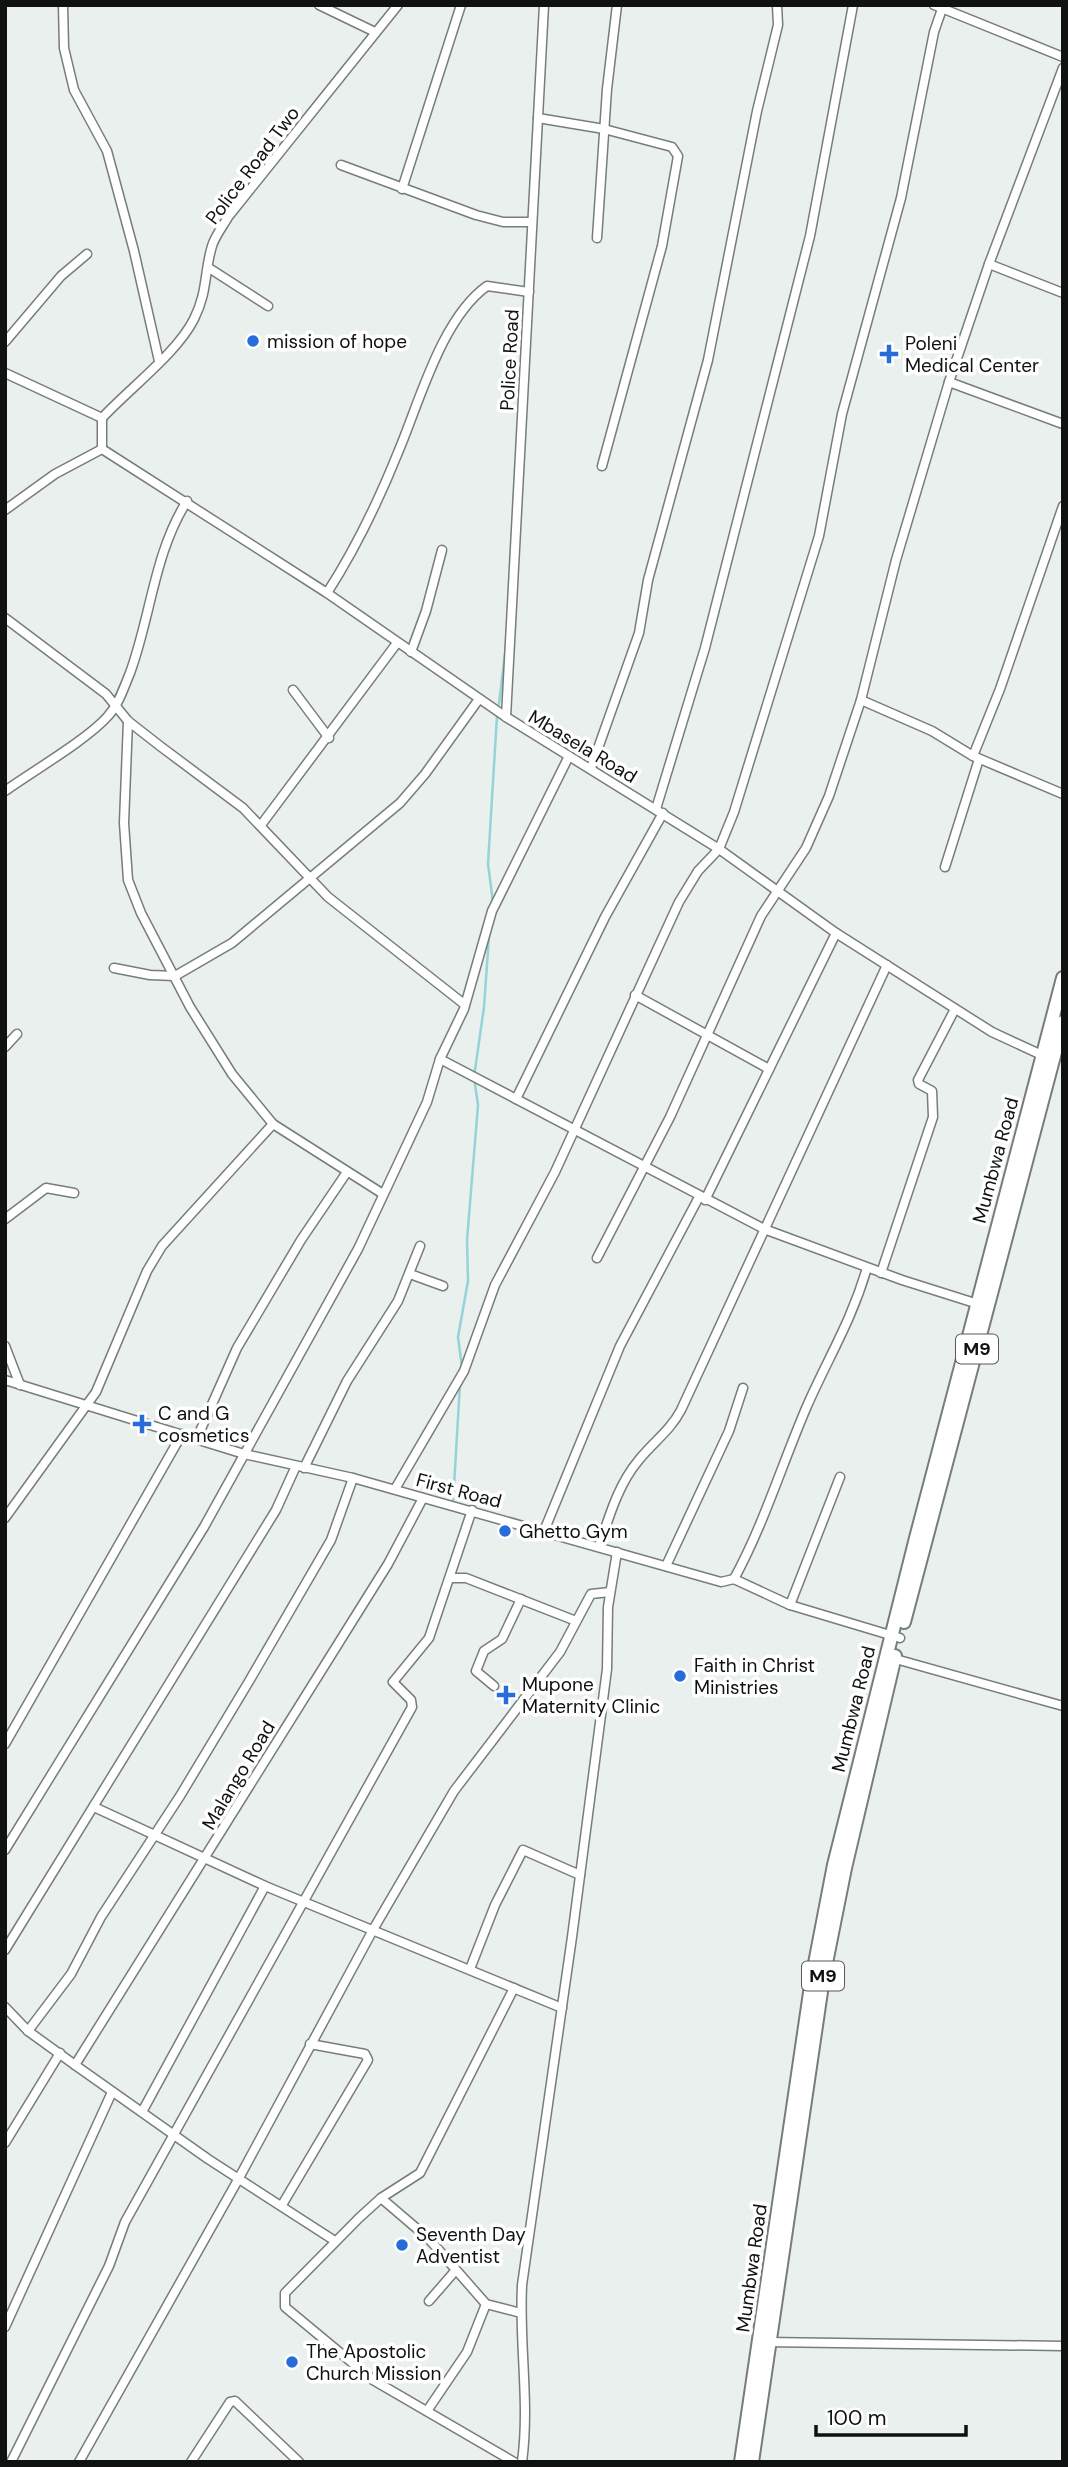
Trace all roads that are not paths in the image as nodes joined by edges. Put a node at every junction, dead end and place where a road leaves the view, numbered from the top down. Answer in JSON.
{"nodes":[{"id":1,"x":63,"y":5,"type":"edge"},
{"id":2,"x":319,"y":5,"type":"edge"},
{"id":3,"x":398,"y":5,"type":"edge"},
{"id":4,"x":461,"y":5,"type":"edge"},
{"id":5,"x":544,"y":5,"type":"edge"},
{"id":6,"x":617,"y":5,"type":"edge"},
{"id":7,"x":777,"y":5,"type":"edge"},
{"id":8,"x":853,"y":5,"type":"edge"},
{"id":9,"x":938,"y":7,"type":"edge"},
{"id":10,"x":375,"y":32,"type":"junction"},
{"id":11,"x":1063,"y":57,"type":"edge"},
{"id":12,"x":1063,"y":68,"type":"edge"},
{"id":13,"x":538,"y":118,"type":"junction"},
{"id":14,"x":604,"y":129,"type":"junction"},
{"id":15,"x":341,"y":165,"type":"dead end"},
{"id":16,"x":402,"y":188,"type":"junction"},
{"id":17,"x":532,"y":222,"type":"junction"},
{"id":18,"x":597,"y":238,"type":"dead end"},
{"id":19,"x":88,"y":254,"type":"dead end"},
{"id":20,"x":989,"y":264,"type":"junction"},
{"id":21,"x":209,"y":268,"type":"junction"},
{"id":22,"x":528,"y":292,"type":"junction"},
{"id":23,"x":1063,"y":293,"type":"edge"},
{"id":24,"x":268,"y":306,"type":"dead end"},
{"id":25,"x":5,"y":342,"type":"edge"},
{"id":26,"x":159,"y":361,"type":"junction"},
{"id":27,"x":5,"y":373,"type":"edge"},
{"id":28,"x":949,"y":382,"type":"junction"},
{"id":29,"x":102,"y":418,"type":"junction"},
{"id":30,"x":1063,"y":424,"type":"edge"},
{"id":31,"x":102,"y":449,"type":"junction"},
{"id":32,"x":602,"y":466,"type":"dead end"},
{"id":33,"x":187,"y":501,"type":"junction"},
{"id":34,"x":1063,"y":506,"type":"edge"},
{"id":35,"x":5,"y":509,"type":"edge"},
{"id":36,"x":442,"y":550,"type":"dead end"},
{"id":37,"x":327,"y":593,"type":"junction"},
{"id":38,"x":5,"y":618,"type":"edge"},
{"id":39,"x":397,"y":643,"type":"junction"},
{"id":40,"x":411,"y":652,"type":"junction"},
{"id":41,"x":293,"y":690,"type":"dead end"},
{"id":42,"x":479,"y":699,"type":"junction"},
{"id":43,"x":860,"y":700,"type":"junction"},
{"id":44,"x":116,"y":705,"type":"junction"},
{"id":45,"x":506,"y":717,"type":"junction"},
{"id":46,"x":128,"y":720,"type":"junction"},
{"id":47,"x":329,"y":738,"type":"junction"},
{"id":48,"x":569,"y":756,"type":"junction"},
{"id":49,"x":976,"y":758,"type":"junction"},
{"id":50,"x":591,"y":768,"type":"junction"},
{"id":51,"x":5,"y":792,"type":"edge"},
{"id":52,"x":1063,"y":794,"type":"edge"},
{"id":53,"x":660,"y":811,"type":"junction"},
{"id":54,"x":261,"y":825,"type":"junction"},
{"id":55,"x":719,"y":849,"type":"junction"},
{"id":56,"x":945,"y":867,"type":"dead end"},
{"id":57,"x":308,"y":877,"type":"junction"},
{"id":58,"x":776,"y":891,"type":"junction"},
{"id":59,"x":836,"y":933,"type":"junction"},
{"id":60,"x":887,"y":965,"type":"junction"},
{"id":61,"x":114,"y":968,"type":"dead end"},
{"id":62,"x":175,"y":975,"type":"junction"},
{"id":63,"x":1063,"y":978,"type":"edge"},
{"id":64,"x":635,"y":995,"type":"junction"},
{"id":65,"x":464,"y":1004,"type":"junction"},
{"id":66,"x":955,"y":1009,"type":"junction"},
{"id":67,"x":1063,"y":1022,"type":"edge"},
{"id":68,"x":17,"y":1034,"type":"dead end"},
{"id":69,"x":708,"y":1036,"type":"junction"},
{"id":70,"x":5,"y":1046,"type":"edge"},
{"id":71,"x":1048,"y":1058,"type":"junction"},
{"id":72,"x":440,"y":1059,"type":"junction"},
{"id":73,"x":769,"y":1069,"type":"junction"},
{"id":74,"x":516,"y":1100,"type":"junction"},
{"id":75,"x":273,"y":1124,"type":"junction"},
{"id":76,"x":573,"y":1130,"type":"junction"},
{"id":77,"x":645,"y":1169,"type":"junction"},
{"id":78,"x":347,"y":1171,"type":"junction"},
{"id":79,"x":74,"y":1193,"type":"dead end"},
{"id":80,"x":383,"y":1194,"type":"junction"},
{"id":81,"x":702,"y":1199,"type":"junction"},
{"id":82,"x":5,"y":1219,"type":"edge"},
{"id":83,"x":764,"y":1229,"type":"junction"},
{"id":84,"x":420,"y":1246,"type":"dead end"},
{"id":85,"x":597,"y":1258,"type":"dead end"},
{"id":86,"x":867,"y":1268,"type":"junction"},
{"id":87,"x":881,"y":1273,"type":"junction"},
{"id":88,"x":410,"y":1274,"type":"junction"},
{"id":89,"x":443,"y":1286,"type":"dead end"},
{"id":90,"x":978,"y":1304,"type":"junction"},
{"id":91,"x":5,"y":1346,"type":"edge"},
{"id":92,"x":5,"y":1380,"type":"edge"},
{"id":93,"x":20,"y":1384,"type":"junction"},
{"id":94,"x":743,"y":1388,"type":"dead end"},
{"id":95,"x":88,"y":1405,"type":"junction"},
{"id":96,"x":182,"y":1434,"type":"junction"},
{"id":97,"x":197,"y":1438,"type":"junction"},
{"id":98,"x":244,"y":1454,"type":"junction"},
{"id":99,"x":300,"y":1467,"type":"junction"},
{"id":100,"x":840,"y":1477,"type":"dead end"},
{"id":101,"x":353,"y":1478,"type":"junction"},
{"id":102,"x":395,"y":1489,"type":"junction"},
{"id":103,"x":423,"y":1498,"type":"junction"},
{"id":104,"x":472,"y":1510,"type":"junction"},
{"id":105,"x":5,"y":1518,"type":"edge"},
{"id":106,"x":544,"y":1531,"type":"junction"},
{"id":107,"x":599,"y":1547,"type":"junction"},
{"id":108,"x":617,"y":1552,"type":"junction"},
{"id":109,"x":666,"y":1566,"type":"junction"},
{"id":110,"x":452,"y":1578,"type":"junction"},
{"id":111,"x":734,"y":1580,"type":"junction"},
{"id":112,"x":610,"y":1592,"type":"junction"},
{"id":113,"x":521,"y":1599,"type":"junction"},
{"id":114,"x":790,"y":1605,"type":"junction"},
{"id":115,"x":576,"y":1621,"type":"junction"},
{"id":116,"x":896,"y":1637,"type":"junction"},
{"id":117,"x":890,"y":1657,"type":"junction"},
{"id":118,"x":494,"y":1686,"type":"dead end"},
{"id":119,"x":1063,"y":1706,"type":"edge"},
{"id":120,"x":5,"y":1744,"type":"edge"},
{"id":121,"x":94,"y":1807,"type":"junction"},
{"id":122,"x":153,"y":1835,"type":"junction"},
{"id":123,"x":5,"y":1850,"type":"edge"},
{"id":124,"x":206,"y":1858,"type":"junction"},
{"id":125,"x":580,"y":1875,"type":"junction"},
{"id":126,"x":265,"y":1886,"type":"junction"},
{"id":127,"x":304,"y":1900,"type":"junction"},
{"id":128,"x":374,"y":1928,"type":"junction"},
{"id":129,"x":5,"y":1950,"type":"edge"},
{"id":130,"x":470,"y":1969,"type":"junction"},
{"id":131,"x":514,"y":1988,"type":"junction"},
{"id":132,"x":5,"y":2007,"type":"edge"},
{"id":133,"x":562,"y":2008,"type":"junction"},
{"id":134,"x":28,"y":2031,"type":"junction"},
{"id":135,"x":310,"y":2044,"type":"junction"},
{"id":136,"x":60,"y":2053,"type":"junction"},
{"id":137,"x":75,"y":2065,"type":"junction"},
{"id":138,"x":112,"y":2092,"type":"junction"},
{"id":139,"x":142,"y":2112,"type":"junction"},
{"id":140,"x":174,"y":2134,"type":"junction"},
{"id":141,"x":5,"y":2143,"type":"edge"},
{"id":142,"x":239,"y":2178,"type":"junction"},
{"id":143,"x":381,"y":2199,"type":"junction"},
{"id":144,"x":282,"y":2205,"type":"junction"},
{"id":145,"x":335,"y":2241,"type":"junction"},
{"id":146,"x":455,"y":2271,"type":"junction"},
{"id":147,"x":429,"y":2301,"type":"dead end"},
{"id":148,"x":486,"y":2304,"type":"junction"},
{"id":149,"x":521,"y":2313,"type":"junction"},
{"id":150,"x":5,"y":2327,"type":"edge"},
{"id":151,"x":765,"y":2342,"type":"junction"},
{"id":152,"x":1063,"y":2346,"type":"edge"},
{"id":153,"x":427,"y":2410,"type":"junction"},
{"id":154,"x":11,"y":2462,"type":"edge"},
{"id":155,"x":79,"y":2462,"type":"edge"},
{"id":156,"x":191,"y":2462,"type":"edge"},
{"id":157,"x":299,"y":2462,"type":"edge"},
{"id":158,"x":514,"y":2462,"type":"edge"},
{"id":159,"x":522,"y":2462,"type":"edge"},
{"id":160,"x":741,"y":2462,"type":"edge"},
{"id":161,"x":752,"y":2462,"type":"edge"}],
"edges":[{"from":1,"to":26,"type":"street"},
{"from":2,"to":10,"type":"street"},
{"from":3,"to":10,"type":"street","name":"Police Road Two"},
{"from":4,"to":16,"type":"street"},
{"from":5,"to":13,"type":"street","name":"Police Road"},
{"from":6,"to":14,"type":"street"},
{"from":7,"to":50,"type":"street"},
{"from":8,"to":53,"type":"street"},
{"from":9,"to":11,"type":"street"},
{"from":9,"to":55,"type":"street"},
{"from":10,"to":21,"type":"street","name":"Police Road Two"},
{"from":12,"to":20,"type":"street"},
{"from":13,"to":14,"type":"street"},
{"from":13,"to":17,"type":"street","name":"Police Road"},
{"from":14,"to":18,"type":"street"},
{"from":14,"to":32,"type":"street"},
{"from":15,"to":16,"type":"street"},
{"from":16,"to":17,"type":"street"},
{"from":17,"to":22,"type":"street","name":"Police Road"},
{"from":19,"to":25,"type":"street"},
{"from":20,"to":23,"type":"street"},
{"from":20,"to":28,"type":"street"},
{"from":21,"to":24,"type":"street"},
{"from":21,"to":26,"type":"street","name":"Police Road Two"},
{"from":22,"to":37,"type":"street"},
{"from":22,"to":45,"type":"street","name":"Police Road"},
{"from":26,"to":29,"type":"street","name":"Police Road Two"},
{"from":27,"to":29,"type":"street"},
{"from":28,"to":30,"type":"street"},
{"from":28,"to":43,"type":"street"},
{"from":29,"to":31,"type":"street"},
{"from":31,"to":33,"type":"street","name":"Mbasela Road"},
{"from":31,"to":35,"type":"street"},
{"from":33,"to":37,"type":"street","name":"Mbasela Road"},
{"from":33,"to":44,"type":"street"},
{"from":34,"to":49,"type":"street"},
{"from":36,"to":40,"type":"street"},
{"from":37,"to":39,"type":"street","name":"Mbasela Road"},
{"from":38,"to":44,"type":"street"},
{"from":39,"to":40,"type":"street","name":"Mbasela Road"},
{"from":39,"to":47,"type":"street"},
{"from":40,"to":42,"type":"street","name":"Mbasela Road"},
{"from":41,"to":47,"type":"street"},
{"from":42,"to":45,"type":"street","name":"Mbasela Road"},
{"from":42,"to":57,"type":"street"},
{"from":43,"to":49,"type":"street"},
{"from":43,"to":58,"type":"street"},
{"from":44,"to":46,"type":"street"},
{"from":44,"to":51,"type":"street"},
{"from":45,"to":48,"type":"street","name":"Mbasela Road"},
{"from":46,"to":54,"type":"street"},
{"from":46,"to":62,"type":"street"},
{"from":47,"to":54,"type":"street"},
{"from":48,"to":50,"type":"street","name":"Mbasela Road"},
{"from":48,"to":65,"type":"street"},
{"from":49,"to":52,"type":"street"},
{"from":49,"to":56,"type":"street"},
{"from":50,"to":53,"type":"street","name":"Mbasela Road"},
{"from":53,"to":55,"type":"street","name":"Mbasela Road"},
{"from":53,"to":74,"type":"street"},
{"from":54,"to":57,"type":"street"},
{"from":55,"to":58,"type":"street","name":"Mbasela Road"},
{"from":55,"to":64,"type":"street"},
{"from":57,"to":62,"type":"street"},
{"from":57,"to":65,"type":"street"},
{"from":58,"to":59,"type":"street","name":"Mbasela Road"},
{"from":58,"to":69,"type":"street"},
{"from":59,"to":60,"type":"street","name":"Mbasela Road"},
{"from":59,"to":73,"type":"street"},
{"from":60,"to":66,"type":"street","name":"Mbasela Road"},
{"from":60,"to":83,"type":"street"},
{"from":61,"to":62,"type":"street"},
{"from":62,"to":75,"type":"street"},
{"from":63,"to":71,"type":"main road","name":"Mumbwa Road","number":"M9"},
{"from":64,"to":69,"type":"street"},
{"from":64,"to":76,"type":"street"},
{"from":65,"to":72,"type":"street"},
{"from":66,"to":71,"type":"street","name":"Mbasela Road"},
{"from":66,"to":87,"type":"street"},
{"from":67,"to":71,"type":"main road","name":"Mumbwa Road","number":"M9"},
{"from":68,"to":70,"type":"street"},
{"from":69,"to":73,"type":"street"},
{"from":69,"to":77,"type":"street"},
{"from":71,"to":90,"type":"main road","name":"Mumbwa Road","number":"M9"},
{"from":71,"to":116,"type":"main road","name":"Mumbwa Road","number":"M9"},
{"from":72,"to":74,"type":"street"},
{"from":72,"to":80,"type":"street"},
{"from":73,"to":81,"type":"street"},
{"from":74,"to":76,"type":"street"},
{"from":75,"to":78,"type":"street"},
{"from":75,"to":95,"type":"street"},
{"from":76,"to":77,"type":"street"},
{"from":76,"to":102,"type":"street"},
{"from":77,"to":81,"type":"street"},
{"from":77,"to":85,"type":"street"},
{"from":78,"to":80,"type":"street"},
{"from":78,"to":97,"type":"street"},
{"from":79,"to":82,"type":"street"},
{"from":80,"to":98,"type":"street"},
{"from":81,"to":83,"type":"street"},
{"from":81,"to":106,"type":"street"},
{"from":83,"to":86,"type":"street"},
{"from":83,"to":107,"type":"street"},
{"from":84,"to":88,"type":"street"},
{"from":86,"to":87,"type":"street"},
{"from":86,"to":111,"type":"street"},
{"from":87,"to":90,"type":"street"},
{"from":88,"to":89,"type":"street"},
{"from":88,"to":99,"type":"street"},
{"from":90,"to":116,"type":"main road","name":"Mumbwa Road","number":"M9"},
{"from":91,"to":93,"type":"street"},
{"from":92,"to":93,"type":"street","name":"First Road"},
{"from":93,"to":95,"type":"street","name":"First Road"},
{"from":94,"to":109,"type":"street"},
{"from":95,"to":96,"type":"street","name":"First Road"},
{"from":95,"to":105,"type":"street"},
{"from":96,"to":97,"type":"street","name":"First Road"},
{"from":96,"to":120,"type":"street"},
{"from":97,"to":98,"type":"street","name":"First Road"},
{"from":98,"to":99,"type":"street","name":"First Road"},
{"from":98,"to":123,"type":"street"},
{"from":99,"to":101,"type":"street","name":"First Road"},
{"from":99,"to":121,"type":"street"},
{"from":100,"to":114,"type":"street"},
{"from":101,"to":102,"type":"street","name":"First Road"},
{"from":101,"to":122,"type":"street"},
{"from":102,"to":103,"type":"street","name":"First Road"},
{"from":103,"to":104,"type":"street","name":"First Road"},
{"from":103,"to":124,"type":"street","name":"Malango Road"},
{"from":104,"to":106,"type":"street","name":"First Road"},
{"from":104,"to":110,"type":"street"},
{"from":106,"to":107,"type":"street","name":"First Road"},
{"from":107,"to":108,"type":"street","name":"First Road"},
{"from":108,"to":109,"type":"street","name":"First Road"},
{"from":108,"to":112,"type":"street"},
{"from":109,"to":111,"type":"street","name":"First Road"},
{"from":110,"to":113,"type":"street"},
{"from":110,"to":127,"type":"street"},
{"from":111,"to":114,"type":"street","name":"First Road"},
{"from":112,"to":115,"type":"street"},
{"from":112,"to":125,"type":"street"},
{"from":113,"to":115,"type":"street"},
{"from":113,"to":118,"type":"street"},
{"from":114,"to":116,"type":"street","name":"First Road"},
{"from":115,"to":128,"type":"street"},
{"from":116,"to":117,"type":"main road","name":"Mumbwa Road","number":"M9"},
{"from":117,"to":119,"type":"street"},
{"from":117,"to":151,"type":"main road","name":"Mumbwa Road","number":"M9"},
{"from":121,"to":122,"type":"street"},
{"from":121,"to":129,"type":"street"},
{"from":122,"to":124,"type":"street"},
{"from":122,"to":134,"type":"street"},
{"from":124,"to":126,"type":"street"},
{"from":124,"to":137,"type":"street","name":"Malango Road"},
{"from":125,"to":130,"type":"street"},
{"from":125,"to":133,"type":"street"},
{"from":126,"to":127,"type":"street"},
{"from":126,"to":139,"type":"street"},
{"from":127,"to":128,"type":"street"},
{"from":127,"to":140,"type":"street"},
{"from":128,"to":130,"type":"street"},
{"from":128,"to":135,"type":"street"},
{"from":130,"to":131,"type":"street"},
{"from":131,"to":133,"type":"street"},
{"from":131,"to":143,"type":"street"},
{"from":132,"to":134,"type":"street"},
{"from":133,"to":149,"type":"street"},
{"from":134,"to":136,"type":"street"},
{"from":135,"to":142,"type":"street"},
{"from":135,"to":144,"type":"street"},
{"from":136,"to":137,"type":"street"},
{"from":136,"to":141,"type":"street"},
{"from":137,"to":138,"type":"street"},
{"from":138,"to":139,"type":"street"},
{"from":138,"to":150,"type":"street"},
{"from":139,"to":140,"type":"street"},
{"from":140,"to":142,"type":"street"},
{"from":140,"to":154,"type":"street"},
{"from":142,"to":144,"type":"street"},
{"from":142,"to":155,"type":"street"},
{"from":143,"to":145,"type":"street"},
{"from":143,"to":146,"type":"street"},
{"from":144,"to":145,"type":"street"},
{"from":145,"to":153,"type":"street"},
{"from":146,"to":147,"type":"street"},
{"from":146,"to":148,"type":"street"},
{"from":148,"to":149,"type":"street"},
{"from":148,"to":153,"type":"street"},
{"from":149,"to":159,"type":"street"},
{"from":151,"to":152,"type":"street"},
{"from":151,"to":160,"type":"main road","name":"Mumbwa Road","number":"M9"},
{"from":151,"to":161,"type":"main road","name":"Mumbwa Road","number":"M9"},
{"from":153,"to":158,"type":"street"},
{"from":156,"to":157,"type":"street"}]}
